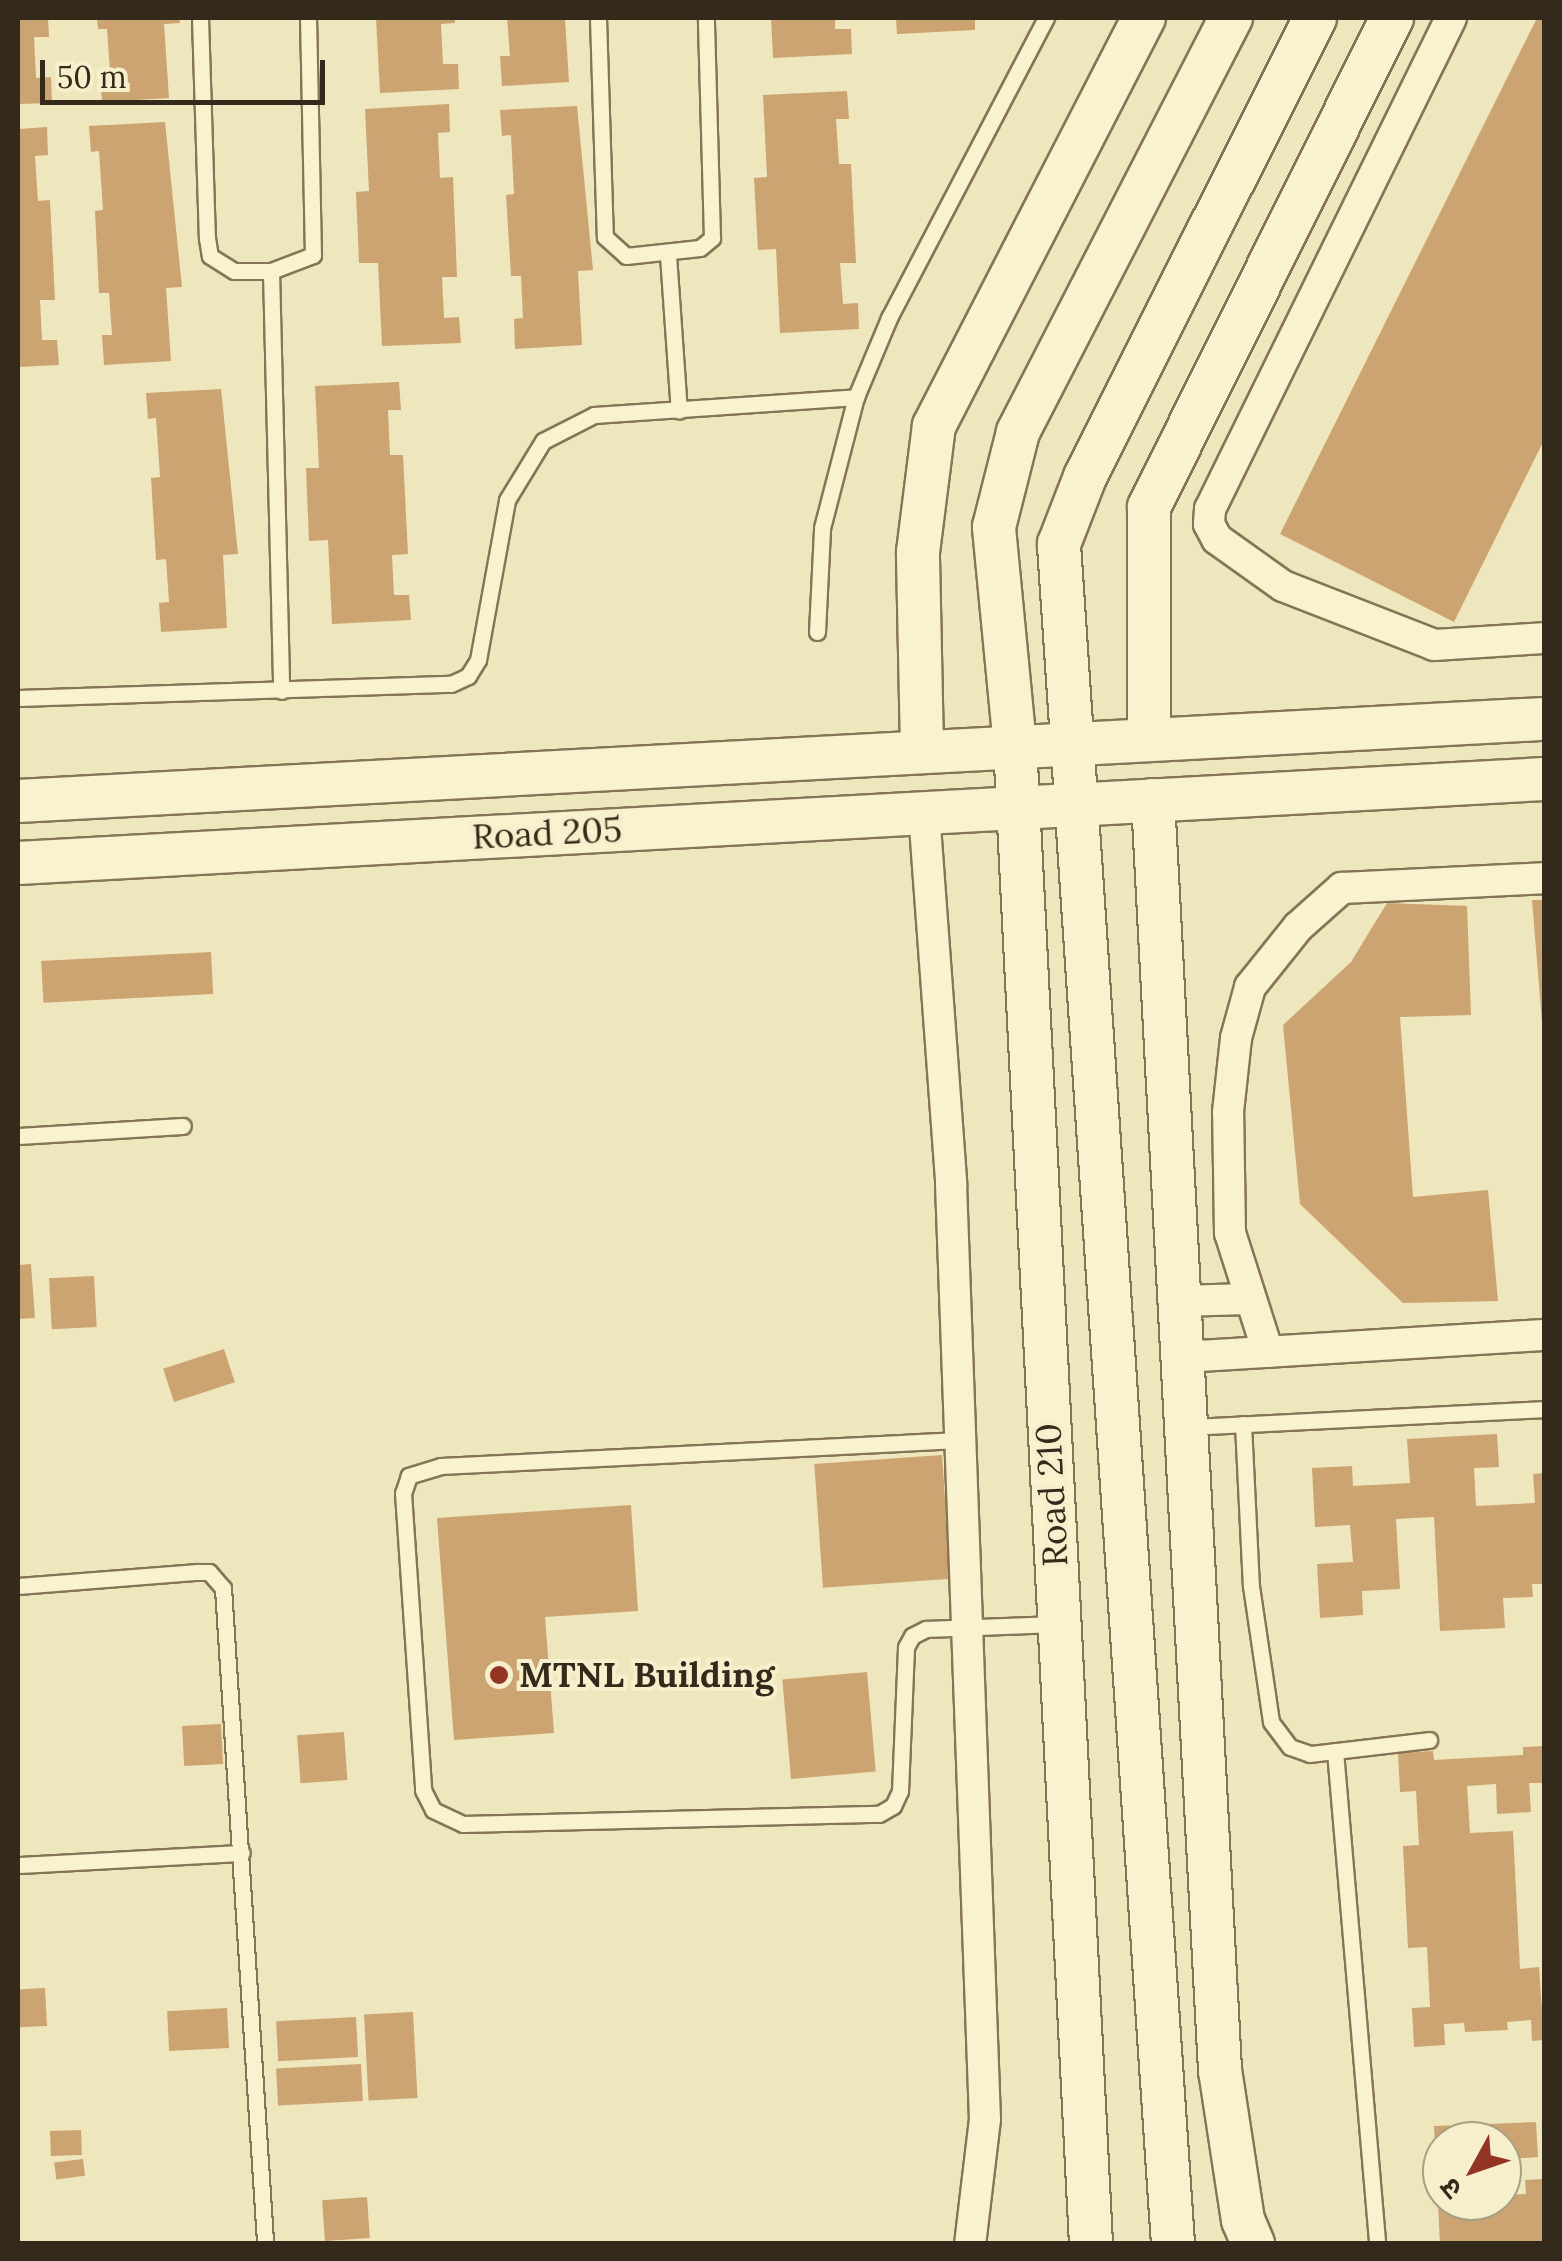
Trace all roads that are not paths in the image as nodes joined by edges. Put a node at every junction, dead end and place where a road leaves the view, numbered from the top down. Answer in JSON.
{"nodes":[{"id":1,"x":200,"y":18,"type":"edge"},
{"id":2,"x":308,"y":18,"type":"edge"},
{"id":3,"x":598,"y":18,"type":"edge"},
{"id":4,"x":706,"y":18,"type":"edge"},
{"id":5,"x":1046,"y":18,"type":"edge"},
{"id":6,"x":1144,"y":18,"type":"edge"},
{"id":7,"x":1231,"y":18,"type":"edge"},
{"id":8,"x":1315,"y":18,"type":"edge"},
{"id":9,"x":1392,"y":18,"type":"edge"},
{"id":10,"x":1451,"y":18,"type":"edge"},
{"id":11,"x":668,"y":254,"type":"junction"},
{"id":12,"x":271,"y":271,"type":"junction"},
{"id":13,"x":856,"y":397,"type":"junction"},
{"id":14,"x":679,"y":411,"type":"junction"},
{"id":15,"x":817,"y":632,"type":"dead end"},
{"id":16,"x":1544,"y":638,"type":"edge"},
{"id":17,"x":281,"y":692,"type":"junction"},
{"id":18,"x":18,"y":698,"type":"edge"},
{"id":19,"x":1544,"y":719,"type":"edge"},
{"id":20,"x":1149,"y":736,"type":"junction"},
{"id":21,"x":1070,"y":744,"type":"junction"},
{"id":22,"x":1014,"y":746,"type":"junction"},
{"id":23,"x":922,"y":749,"type":"junction"},
{"id":24,"x":1544,"y":779,"type":"edge"},
{"id":25,"x":1153,"y":800,"type":"junction"},
{"id":26,"x":18,"y":801,"type":"edge"},
{"id":27,"x":1076,"y":804,"type":"junction"},
{"id":28,"x":1017,"y":807,"type":"junction"},
{"id":29,"x":924,"y":812,"type":"junction"},
{"id":30,"x":18,"y":863,"type":"edge"},
{"id":31,"x":1544,"y":878,"type":"edge"},
{"id":32,"x":183,"y":1126,"type":"dead end"},
{"id":33,"x":18,"y":1136,"type":"edge"},
{"id":34,"x":1248,"y":1299,"type":"junction"},
{"id":35,"x":1179,"y":1300,"type":"junction"},
{"id":36,"x":1544,"y":1335,"type":"edge"},
{"id":37,"x":1268,"y":1352,"type":"junction"},
{"id":38,"x":1182,"y":1357,"type":"junction"},
{"id":39,"x":1544,"y":1409,"type":"edge"},
{"id":40,"x":1243,"y":1424,"type":"junction"},
{"id":41,"x":1186,"y":1427,"type":"junction"},
{"id":42,"x":958,"y":1440,"type":"junction"},
{"id":43,"x":18,"y":1586,"type":"edge"},
{"id":44,"x":1059,"y":1624,"type":"junction"},
{"id":45,"x":964,"y":1627,"type":"junction"},
{"id":46,"x":1430,"y":1740,"type":"dead end"},
{"id":47,"x":1334,"y":1751,"type":"junction"},
{"id":48,"x":242,"y":1853,"type":"junction"},
{"id":49,"x":18,"y":1865,"type":"edge"},
{"id":50,"x":265,"y":2241,"type":"edge"},
{"id":51,"x":970,"y":2244,"type":"edge"},
{"id":52,"x":1090,"y":2244,"type":"edge"},
{"id":53,"x":1173,"y":2244,"type":"edge"},
{"id":54,"x":1253,"y":2244,"type":"edge"},
{"id":55,"x":1376,"y":2244,"type":"edge"}],
"edges":[{"from":1,"to":12,"type":"lane"},
{"from":2,"to":12,"type":"lane"},
{"from":3,"to":11,"type":"lane"},
{"from":4,"to":11,"type":"lane"},
{"from":5,"to":13,"type":"lane"},
{"from":6,"to":23,"type":"main road"},
{"from":7,"to":22,"type":"main road","name":"Road 210"},
{"from":8,"to":21,"type":"main road","name":"Road 210"},
{"from":9,"to":20,"type":"main road"},
{"from":10,"to":16,"type":"street"},
{"from":11,"to":14,"type":"lane"},
{"from":12,"to":17,"type":"lane"},
{"from":13,"to":14,"type":"lane"},
{"from":13,"to":15,"type":"lane"},
{"from":14,"to":17,"type":"lane"},
{"from":17,"to":18,"type":"lane"},
{"from":19,"to":20,"type":"main road","name":"Road 205"},
{"from":20,"to":21,"type":"main road","name":"Road 205"},
{"from":21,"to":22,"type":"main road","name":"Road 205"},
{"from":21,"to":27,"type":"main road","name":"Road 210"},
{"from":22,"to":23,"type":"main road","name":"Road 205"},
{"from":22,"to":28,"type":"main road","name":"Road 210"},
{"from":23,"to":26,"type":"main road","name":"Road 205"},
{"from":24,"to":25,"type":"main road","name":"Road 205"},
{"from":25,"to":27,"type":"main road","name":"Road 205"},
{"from":25,"to":35,"type":"main road"},
{"from":27,"to":28,"type":"main road","name":"Road 205"},
{"from":27,"to":53,"type":"main road","name":"Road 210"},
{"from":28,"to":29,"type":"main road","name":"Road 205"},
{"from":28,"to":44,"type":"main road","name":"Road 210"},
{"from":29,"to":30,"type":"main road","name":"Road 205"},
{"from":29,"to":42,"type":"street"},
{"from":31,"to":34,"type":"street"},
{"from":32,"to":33,"type":"lane"},
{"from":34,"to":35,"type":"street"},
{"from":34,"to":37,"type":"street"},
{"from":35,"to":38,"type":"main road"},
{"from":36,"to":37,"type":"street"},
{"from":37,"to":38,"type":"street"},
{"from":38,"to":41,"type":"main road"},
{"from":39,"to":40,"type":"lane"},
{"from":40,"to":41,"type":"lane"},
{"from":40,"to":47,"type":"lane"},
{"from":41,"to":54,"type":"main road"},
{"from":42,"to":45,"type":"street"},
{"from":42,"to":45,"type":"lane"},
{"from":43,"to":48,"type":"lane"},
{"from":44,"to":45,"type":"lane"},
{"from":44,"to":52,"type":"main road","name":"Road 210"},
{"from":45,"to":51,"type":"street"},
{"from":46,"to":47,"type":"lane"},
{"from":47,"to":55,"type":"lane"},
{"from":48,"to":49,"type":"lane"},
{"from":48,"to":50,"type":"lane"}]}
